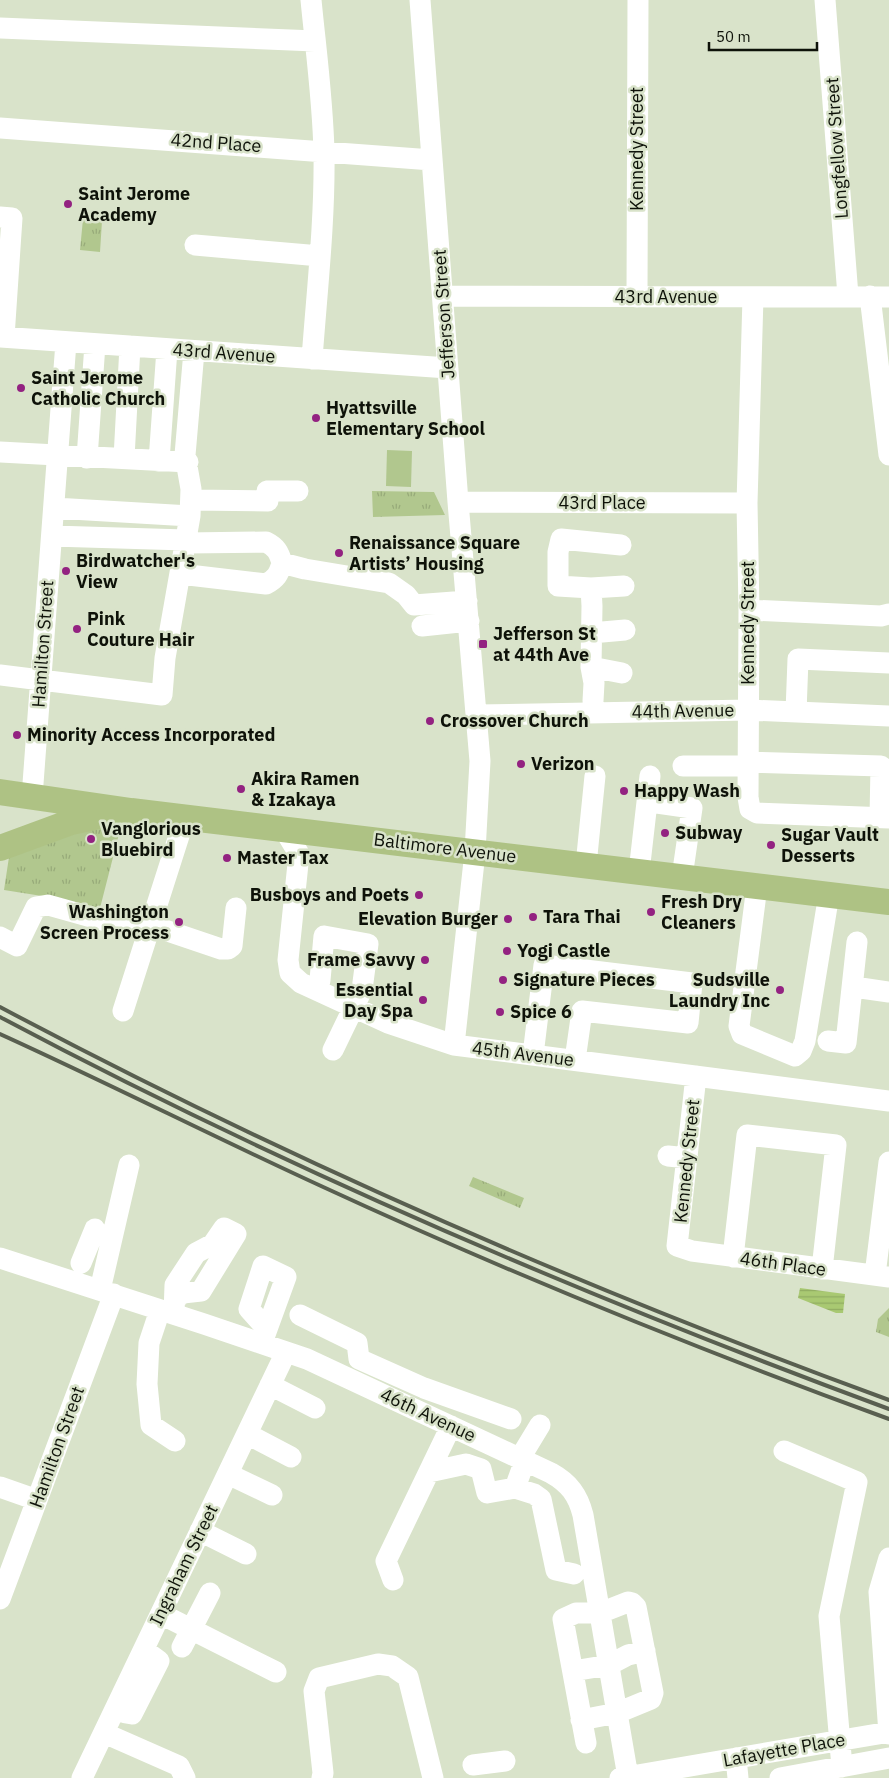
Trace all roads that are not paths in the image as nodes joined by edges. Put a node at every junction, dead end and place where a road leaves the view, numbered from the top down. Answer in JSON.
{"nodes":[{"id":1,"x":312,"y":0,"type":"edge"},
{"id":2,"x":420,"y":0,"type":"edge"},
{"id":3,"x":638,"y":0,"type":"edge"},
{"id":4,"x":826,"y":0,"type":"edge"},
{"id":5,"x":0,"y":28,"type":"edge"},
{"id":6,"x":315,"y":41,"type":"junction"},
{"id":7,"x":0,"y":128,"type":"edge"},
{"id":8,"x":324,"y":151,"type":"junction"},
{"id":9,"x":432,"y":160,"type":"junction"},
{"id":10,"x":0,"y":217,"type":"edge"},
{"id":11,"x":196,"y":244,"type":"dead end"},
{"id":12,"x":320,"y":256,"type":"junction"},
{"id":13,"x":443,"y":296,"type":"junction"},
{"id":14,"x":848,"y":296,"type":"junction"},
{"id":15,"x":879,"y":296,"type":"edge"},
{"id":16,"x":637,"y":297,"type":"junction"},
{"id":17,"x":753,"y":297,"type":"junction"},
{"id":18,"x":3,"y":312,"type":"edge"},
{"id":19,"x":2,"y":337,"type":"edge"},
{"id":20,"x":66,"y":342,"type":"junction"},
{"id":21,"x":94,"y":344,"type":"junction"},
{"id":22,"x":130,"y":346,"type":"junction"},
{"id":23,"x":167,"y":349,"type":"junction"},
{"id":24,"x":194,"y":351,"type":"junction"},
{"id":25,"x":312,"y":359,"type":"junction"},
{"id":26,"x":448,"y":368,"type":"junction"},
{"id":27,"x":0,"y":452,"type":"edge"},
{"id":28,"x":889,"y":455,"type":"edge"},
{"id":29,"x":57,"y":456,"type":"junction"},
{"id":30,"x":87,"y":458,"type":"junction"},
{"id":31,"x":124,"y":458,"type":"junction"},
{"id":32,"x":160,"y":461,"type":"junction"},
{"id":33,"x":188,"y":462,"type":"junction"},
{"id":34,"x":298,"y":491,"type":"dead end"},
{"id":35,"x":458,"y":502,"type":"junction"},
{"id":36,"x":747,"y":503,"type":"junction"},
{"id":37,"x":54,"y":508,"type":"junction"},
{"id":38,"x":191,"y":508,"type":"junction"},
{"id":39,"x":52,"y":536,"type":"junction"},
{"id":40,"x":186,"y":542,"type":"junction"},
{"id":41,"x":621,"y":545,"type":"dead end"},
{"id":42,"x":282,"y":563,"type":"junction"},
{"id":43,"x":180,"y":574,"type":"junction"},
{"id":44,"x":624,"y":586,"type":"dead end"},
{"id":45,"x":591,"y":588,"type":"junction"},
{"id":46,"x":749,"y":610,"type":"junction"},
{"id":47,"x":468,"y":611,"type":"junction"},
{"id":48,"x":889,"y":616,"type":"edge"},
{"id":49,"x":422,"y":626,"type":"dead end"},
{"id":50,"x":625,"y":630,"type":"dead end"},
{"id":51,"x":591,"y":633,"type":"junction"},
{"id":52,"x":889,"y":663,"type":"edge"},
{"id":53,"x":591,"y":667,"type":"junction"},
{"id":54,"x":622,"y":673,"type":"dead end"},
{"id":55,"x":0,"y":675,"type":"edge"},
{"id":56,"x":41,"y":680,"type":"junction"},
{"id":57,"x":593,"y":702,"type":"dead end"},
{"id":58,"x":748,"y":710,"type":"junction"},
{"id":59,"x":796,"y":712,"type":"junction"},
{"id":60,"x":477,"y":715,"type":"junction"},
{"id":61,"x":889,"y":716,"type":"edge"},
{"id":62,"x":748,"y":764,"type":"junction"},
{"id":63,"x":683,"y":766,"type":"dead end"},
{"id":64,"x":595,"y":776,"type":"dead end"},
{"id":65,"x":650,"y":776,"type":"dead end"},
{"id":66,"x":32,"y":797,"type":"junction"},
{"id":67,"x":1,"y":799,"type":"edge"},
{"id":68,"x":657,"y":803,"type":"dead end"},
{"id":69,"x":130,"y":811,"type":"junction"},
{"id":70,"x":184,"y":817,"type":"junction"},
{"id":71,"x":885,"y":818,"type":"edge"},
{"id":72,"x":284,"y":829,"type":"junction"},
{"id":73,"x":324,"y":834,"type":"junction"},
{"id":74,"x":0,"y":848,"type":"edge"},
{"id":75,"x":475,"y":852,"type":"junction"},
{"id":76,"x":299,"y":854,"type":"junction"},
{"id":77,"x":586,"y":865,"type":"junction"},
{"id":78,"x":639,"y":872,"type":"junction"},
{"id":79,"x":682,"y":877,"type":"junction"},
{"id":80,"x":757,"y":886,"type":"junction"},
{"id":81,"x":829,"y":894,"type":"junction"},
{"id":82,"x":889,"y":902,"type":"edge"},
{"id":83,"x":236,"y":908,"type":"dead end"},
{"id":84,"x":149,"y":929,"type":"junction"},
{"id":85,"x":0,"y":938,"type":"edge"},
{"id":86,"x":857,"y":942,"type":"dead end"},
{"id":87,"x":854,"y":987,"type":"junction"},
{"id":88,"x":318,"y":990,"type":"junction"},
{"id":89,"x":889,"y":992,"type":"edge"},
{"id":90,"x":354,"y":1007,"type":"junction"},
{"id":91,"x":123,"y":1012,"type":"dead end"},
{"id":92,"x":828,"y":1041,"type":"dead end"},
{"id":93,"x":454,"y":1045,"type":"junction"},
{"id":94,"x":333,"y":1050,"type":"dead end"},
{"id":95,"x":533,"y":1055,"type":"junction"},
{"id":96,"x":575,"y":1060,"type":"junction"},
{"id":97,"x":696,"y":1076,"type":"junction"},
{"id":98,"x":889,"y":1101,"type":"edge"},
{"id":99,"x":889,"y":1162,"type":"edge"},
{"id":100,"x":129,"y":1165,"type":"dead end"},
{"id":101,"x":95,"y":1229,"type":"dead end"},
{"id":102,"x":677,"y":1246,"type":"joint"},
{"id":103,"x":733,"y":1257,"type":"junction"},
{"id":104,"x":0,"y":1258,"type":"edge"},
{"id":105,"x":107,"y":1260,"type":"junction"},
{"id":106,"x":822,"y":1269,"type":"junction"},
{"id":107,"x":882,"y":1276,"type":"edge"},
{"id":108,"x":107,"y":1292,"type":"junction"},
{"id":109,"x":170,"y":1307,"type":"junction"},
{"id":110,"x":300,"y":1315,"type":"dead end"},
{"id":111,"x":286,"y":1352,"type":"junction"},
{"id":112,"x":270,"y":1385,"type":"junction"},
{"id":113,"x":466,"y":1403,"type":"junction"},
{"id":114,"x":315,"y":1408,"type":"dead end"},
{"id":115,"x":540,"y":1425,"type":"dead end"},
{"id":116,"x":454,"y":1427,"type":"junction"},
{"id":117,"x":247,"y":1434,"type":"junction"},
{"id":118,"x":175,"y":1441,"type":"dead end"},
{"id":119,"x":484,"y":1441,"type":"junction"},
{"id":120,"x":784,"y":1451,"type":"dead end"},
{"id":121,"x":291,"y":1457,"type":"dead end"},
{"id":122,"x":522,"y":1459,"type":"junction"},
{"id":123,"x":429,"y":1472,"type":"junction"},
{"id":124,"x":228,"y":1474,"type":"junction"},
{"id":125,"x":0,"y":1488,"type":"edge"},
{"id":126,"x":515,"y":1488,"type":"junction"},
{"id":127,"x":272,"y":1495,"type":"dead end"},
{"id":128,"x":37,"y":1500,"type":"junction"},
{"id":129,"x":200,"y":1531,"type":"junction"},
{"id":130,"x":246,"y":1554,"type":"dead end"},
{"id":131,"x":590,"y":1557,"type":"junction"},
{"id":132,"x":889,"y":1558,"type":"edge"},
{"id":133,"x":555,"y":1564,"type":"junction"},
{"id":134,"x":574,"y":1574,"type":"dead end"},
{"id":135,"x":393,"y":1580,"type":"dead end"},
{"id":136,"x":210,"y":1593,"type":"dead end"},
{"id":137,"x":0,"y":1599,"type":"edge"},
{"id":138,"x":600,"y":1613,"type":"junction"},
{"id":139,"x":160,"y":1614,"type":"junction"},
{"id":140,"x":186,"y":1639,"type":"junction"},
{"id":141,"x":645,"y":1650,"type":"junction"},
{"id":142,"x":609,"y":1665,"type":"junction"},
{"id":143,"x":573,"y":1671,"type":"junction"},
{"id":144,"x":276,"y":1672,"type":"dead end"},
{"id":145,"x":617,"y":1713,"type":"junction"},
{"id":146,"x":581,"y":1720,"type":"junction"},
{"id":147,"x":104,"y":1733,"type":"junction"},
{"id":148,"x":889,"y":1733,"type":"edge"},
{"id":149,"x":841,"y":1740,"type":"junction"},
{"id":150,"x":586,"y":1743,"type":"dead end"},
{"id":151,"x":790,"y":1748,"type":"junction"},
{"id":152,"x":889,"y":1758,"type":"edge"},
{"id":153,"x":473,"y":1765,"type":"dead end"},
{"id":154,"x":500,"y":1767,"type":"edge"},
{"id":155,"x":842,"y":1767,"type":"junction"},
{"id":156,"x":737,"y":1768,"type":"edge"},
{"id":157,"x":689,"y":1772,"type":"edge"},
{"id":158,"x":627,"y":1777,"type":"edge"},
{"id":159,"x":788,"y":1777,"type":"edge"},
{"id":160,"x":82,"y":1778,"type":"edge"},
{"id":161,"x":185,"y":1778,"type":"edge"},
{"id":162,"x":322,"y":1778,"type":"edge"},
{"id":163,"x":433,"y":1778,"type":"edge"}],
"edges":[{"from":1,"to":6,"type":"street"},
{"from":2,"to":9,"type":"street","name":"Jefferson Street"},
{"from":3,"to":16,"type":"street","name":"Kennedy Street"},
{"from":4,"to":14,"type":"street","name":"Longfellow Street"},
{"from":5,"to":6,"type":"street"},
{"from":6,"to":8,"type":"street"},
{"from":7,"to":8,"type":"street","name":"42nd Place"},
{"from":8,"to":9,"type":"street","name":"42nd Place"},
{"from":8,"to":12,"type":"street"},
{"from":9,"to":13,"type":"street","name":"Jefferson Street"},
{"from":10,"to":18,"type":"street"},
{"from":11,"to":12,"type":"street"},
{"from":12,"to":25,"type":"street"},
{"from":13,"to":16,"type":"street","name":"43rd Avenue"},
{"from":13,"to":26,"type":"street","name":"Jefferson Street"},
{"from":14,"to":15,"type":"street","name":"43rd Avenue"},
{"from":14,"to":17,"type":"street","name":"43rd Avenue"},
{"from":15,"to":28,"type":"street"},
{"from":16,"to":17,"type":"street","name":"43rd Avenue"},
{"from":17,"to":36,"type":"street","name":"Kennedy Street"},
{"from":18,"to":19,"type":"street"},
{"from":19,"to":20,"type":"street","name":"43rd Avenue"},
{"from":20,"to":21,"type":"street","name":"43rd Avenue"},
{"from":20,"to":29,"type":"street","name":"Hamilton Street"},
{"from":21,"to":22,"type":"street","name":"43rd Avenue"},
{"from":21,"to":30,"type":"street"},
{"from":22,"to":23,"type":"street","name":"43rd Avenue"},
{"from":22,"to":31,"type":"street"},
{"from":23,"to":24,"type":"street","name":"43rd Avenue"},
{"from":23,"to":32,"type":"street"},
{"from":24,"to":25,"type":"street","name":"43rd Avenue"},
{"from":24,"to":33,"type":"street"},
{"from":25,"to":26,"type":"street","name":"43rd Avenue"},
{"from":26,"to":35,"type":"street","name":"Jefferson Street"},
{"from":27,"to":29,"type":"street"},
{"from":29,"to":30,"type":"street"},
{"from":29,"to":37,"type":"street","name":"Hamilton Street"},
{"from":30,"to":31,"type":"street"},
{"from":31,"to":32,"type":"street"},
{"from":32,"to":33,"type":"street"},
{"from":33,"to":38,"type":"street"},
{"from":34,"to":38,"type":"street"},
{"from":35,"to":36,"type":"street","name":"43rd Place"},
{"from":35,"to":47,"type":"street","name":"Jefferson Street"},
{"from":36,"to":46,"type":"street","name":"Kennedy Street"},
{"from":37,"to":38,"type":"street"},
{"from":37,"to":39,"type":"street","name":"Hamilton Street"},
{"from":38,"to":40,"type":"street"},
{"from":39,"to":40,"type":"street"},
{"from":39,"to":56,"type":"street","name":"Hamilton Street"},
{"from":40,"to":42,"type":"street"},
{"from":40,"to":43,"type":"street"},
{"from":41,"to":45,"type":"street"},
{"from":42,"to":43,"type":"street"},
{"from":42,"to":47,"type":"street"},
{"from":43,"to":56,"type":"street"},
{"from":44,"to":45,"type":"street"},
{"from":45,"to":51,"type":"street"},
{"from":46,"to":48,"type":"street"},
{"from":46,"to":58,"type":"street","name":"Kennedy Street"},
{"from":47,"to":49,"type":"street"},
{"from":47,"to":60,"type":"street","name":"Jefferson Street"},
{"from":50,"to":51,"type":"street"},
{"from":51,"to":53,"type":"street"},
{"from":52,"to":59,"type":"street"},
{"from":53,"to":54,"type":"street"},
{"from":53,"to":57,"type":"street"},
{"from":55,"to":56,"type":"street"},
{"from":56,"to":66,"type":"street","name":"Hamilton Street"},
{"from":58,"to":59,"type":"street","name":"44th Avenue"},
{"from":58,"to":60,"type":"street","name":"44th Avenue"},
{"from":58,"to":62,"type":"street","name":"Kennedy Street"},
{"from":59,"to":61,"type":"street","name":"44th Avenue"},
{"from":60,"to":75,"type":"street","name":"Jefferson Street"},
{"from":62,"to":63,"type":"street"},
{"from":62,"to":71,"type":"street","name":"Kennedy Street"},
{"from":62,"to":71,"type":"street"},
{"from":64,"to":77,"type":"street"},
{"from":65,"to":78,"type":"street"},
{"from":66,"to":67,"type":"main road","name":"Baltimore Avenue"},
{"from":66,"to":69,"type":"main road","name":"Baltimore Avenue"},
{"from":68,"to":79,"type":"street"},
{"from":69,"to":70,"type":"main road","name":"Baltimore Avenue"},
{"from":69,"to":74,"type":"main road"},
{"from":70,"to":72,"type":"main road","name":"Baltimore Avenue"},
{"from":70,"to":84,"type":"street"},
{"from":72,"to":73,"type":"main road","name":"Baltimore Avenue"},
{"from":72,"to":76,"type":"street"},
{"from":73,"to":75,"type":"main road","name":"Baltimore Avenue"},
{"from":73,"to":76,"type":"street"},
{"from":75,"to":77,"type":"main road","name":"Baltimore Avenue"},
{"from":75,"to":93,"type":"street","name":"Jefferson Street"},
{"from":76,"to":88,"type":"street","name":"45th Avenue"},
{"from":77,"to":78,"type":"main road","name":"Baltimore Avenue"},
{"from":78,"to":79,"type":"main road","name":"Baltimore Avenue"},
{"from":79,"to":80,"type":"main road","name":"Baltimore Avenue"},
{"from":80,"to":81,"type":"main road","name":"Baltimore Avenue"},
{"from":80,"to":81,"type":"street"},
{"from":81,"to":82,"type":"main road","name":"Baltimore Avenue"},
{"from":83,"to":84,"type":"street"},
{"from":84,"to":85,"type":"street"},
{"from":84,"to":91,"type":"street"},
{"from":86,"to":87,"type":"street"},
{"from":87,"to":89,"type":"street"},
{"from":87,"to":92,"type":"street"},
{"from":88,"to":90,"type":"street","name":"45th Avenue"},
{"from":88,"to":90,"type":"street"},
{"from":90,"to":93,"type":"street","name":"45th Avenue"},
{"from":90,"to":94,"type":"street"},
{"from":93,"to":95,"type":"street","name":"45th Avenue"},
{"from":95,"to":96,"type":"street","name":"45th Avenue"},
{"from":95,"to":96,"type":"street"},
{"from":96,"to":97,"type":"street","name":"45th Avenue"},
{"from":97,"to":98,"type":"street","name":"45th Avenue"},
{"from":97,"to":102,"type":"street","name":"Kennedy Street"},
{"from":99,"to":107,"type":"street"},
{"from":100,"to":105,"type":"street","name":"Hamilton Street"},
{"from":101,"to":105,"type":"street"},
{"from":102,"to":103,"type":"street","name":"46th Place"},
{"from":103,"to":106,"type":"street","name":"46th Place"},
{"from":103,"to":106,"type":"street"},
{"from":104,"to":108,"type":"street","name":"46th Avenue"},
{"from":105,"to":108,"type":"street","name":"Hamilton Street"},
{"from":106,"to":107,"type":"street","name":"46th Place"},
{"from":108,"to":109,"type":"street","name":"46th Avenue"},
{"from":108,"to":128,"type":"street","name":"Hamilton Street"},
{"from":109,"to":111,"type":"street","name":"46th Avenue"},
{"from":109,"to":118,"type":"street"},
{"from":110,"to":113,"type":"street"},
{"from":111,"to":112,"type":"street","name":"Ingraham Street"},
{"from":111,"to":116,"type":"street","name":"46th Avenue"},
{"from":112,"to":114,"type":"street"},
{"from":112,"to":117,"type":"street","name":"Ingraham Street"},
{"from":113,"to":116,"type":"street"},
{"from":113,"to":119,"type":"street"},
{"from":115,"to":122,"type":"street"},
{"from":116,"to":119,"type":"street","name":"46th Avenue"},
{"from":116,"to":123,"type":"street"},
{"from":117,"to":121,"type":"street"},
{"from":117,"to":124,"type":"street","name":"Ingraham Street"},
{"from":119,"to":122,"type":"street","name":"46th Avenue"},
{"from":120,"to":149,"type":"street"},
{"from":122,"to":126,"type":"street"},
{"from":122,"to":131,"type":"street","name":"46th Avenue"},
{"from":123,"to":126,"type":"street"},
{"from":123,"to":135,"type":"street"},
{"from":124,"to":127,"type":"street"},
{"from":124,"to":129,"type":"street","name":"Ingraham Street"},
{"from":125,"to":128,"type":"street"},
{"from":126,"to":133,"type":"street"},
{"from":128,"to":137,"type":"street","name":"Hamilton Street"},
{"from":129,"to":130,"type":"street"},
{"from":129,"to":139,"type":"street","name":"Ingraham Street"},
{"from":131,"to":133,"type":"street"},
{"from":131,"to":138,"type":"street","name":"46th Avenue"},
{"from":132,"to":148,"type":"street"},
{"from":133,"to":134,"type":"street"},
{"from":136,"to":140,"type":"street"},
{"from":138,"to":141,"type":"street"},
{"from":138,"to":142,"type":"street","name":"46th Avenue"},
{"from":138,"to":143,"type":"street"},
{"from":139,"to":140,"type":"street"},
{"from":139,"to":147,"type":"street","name":"Ingraham Street"},
{"from":140,"to":144,"type":"street"},
{"from":141,"to":142,"type":"street"},
{"from":141,"to":145,"type":"street"},
{"from":142,"to":143,"type":"street"},
{"from":142,"to":145,"type":"street","name":"46th Avenue"},
{"from":143,"to":146,"type":"street"},
{"from":145,"to":146,"type":"street"},
{"from":145,"to":158,"type":"street","name":"46th Avenue"},
{"from":146,"to":150,"type":"street"},
{"from":147,"to":160,"type":"street","name":"Ingraham Street"},
{"from":147,"to":161,"type":"street"},
{"from":148,"to":149,"type":"street","name":"Lafayette Place"},
{"from":149,"to":151,"type":"street","name":"Lafayette Place"},
{"from":149,"to":155,"type":"street"},
{"from":151,"to":156,"type":"street","name":"Lafayette Place"},
{"from":151,"to":159,"type":"street"},
{"from":152,"to":155,"type":"street"},
{"from":153,"to":154,"type":"street"},
{"from":155,"to":159,"type":"street"},
{"from":156,"to":157,"type":"street","name":"Lafayette Place"},
{"from":157,"to":158,"type":"street","name":"Lafayette Place"},
{"from":162,"to":163,"type":"street"}]}
